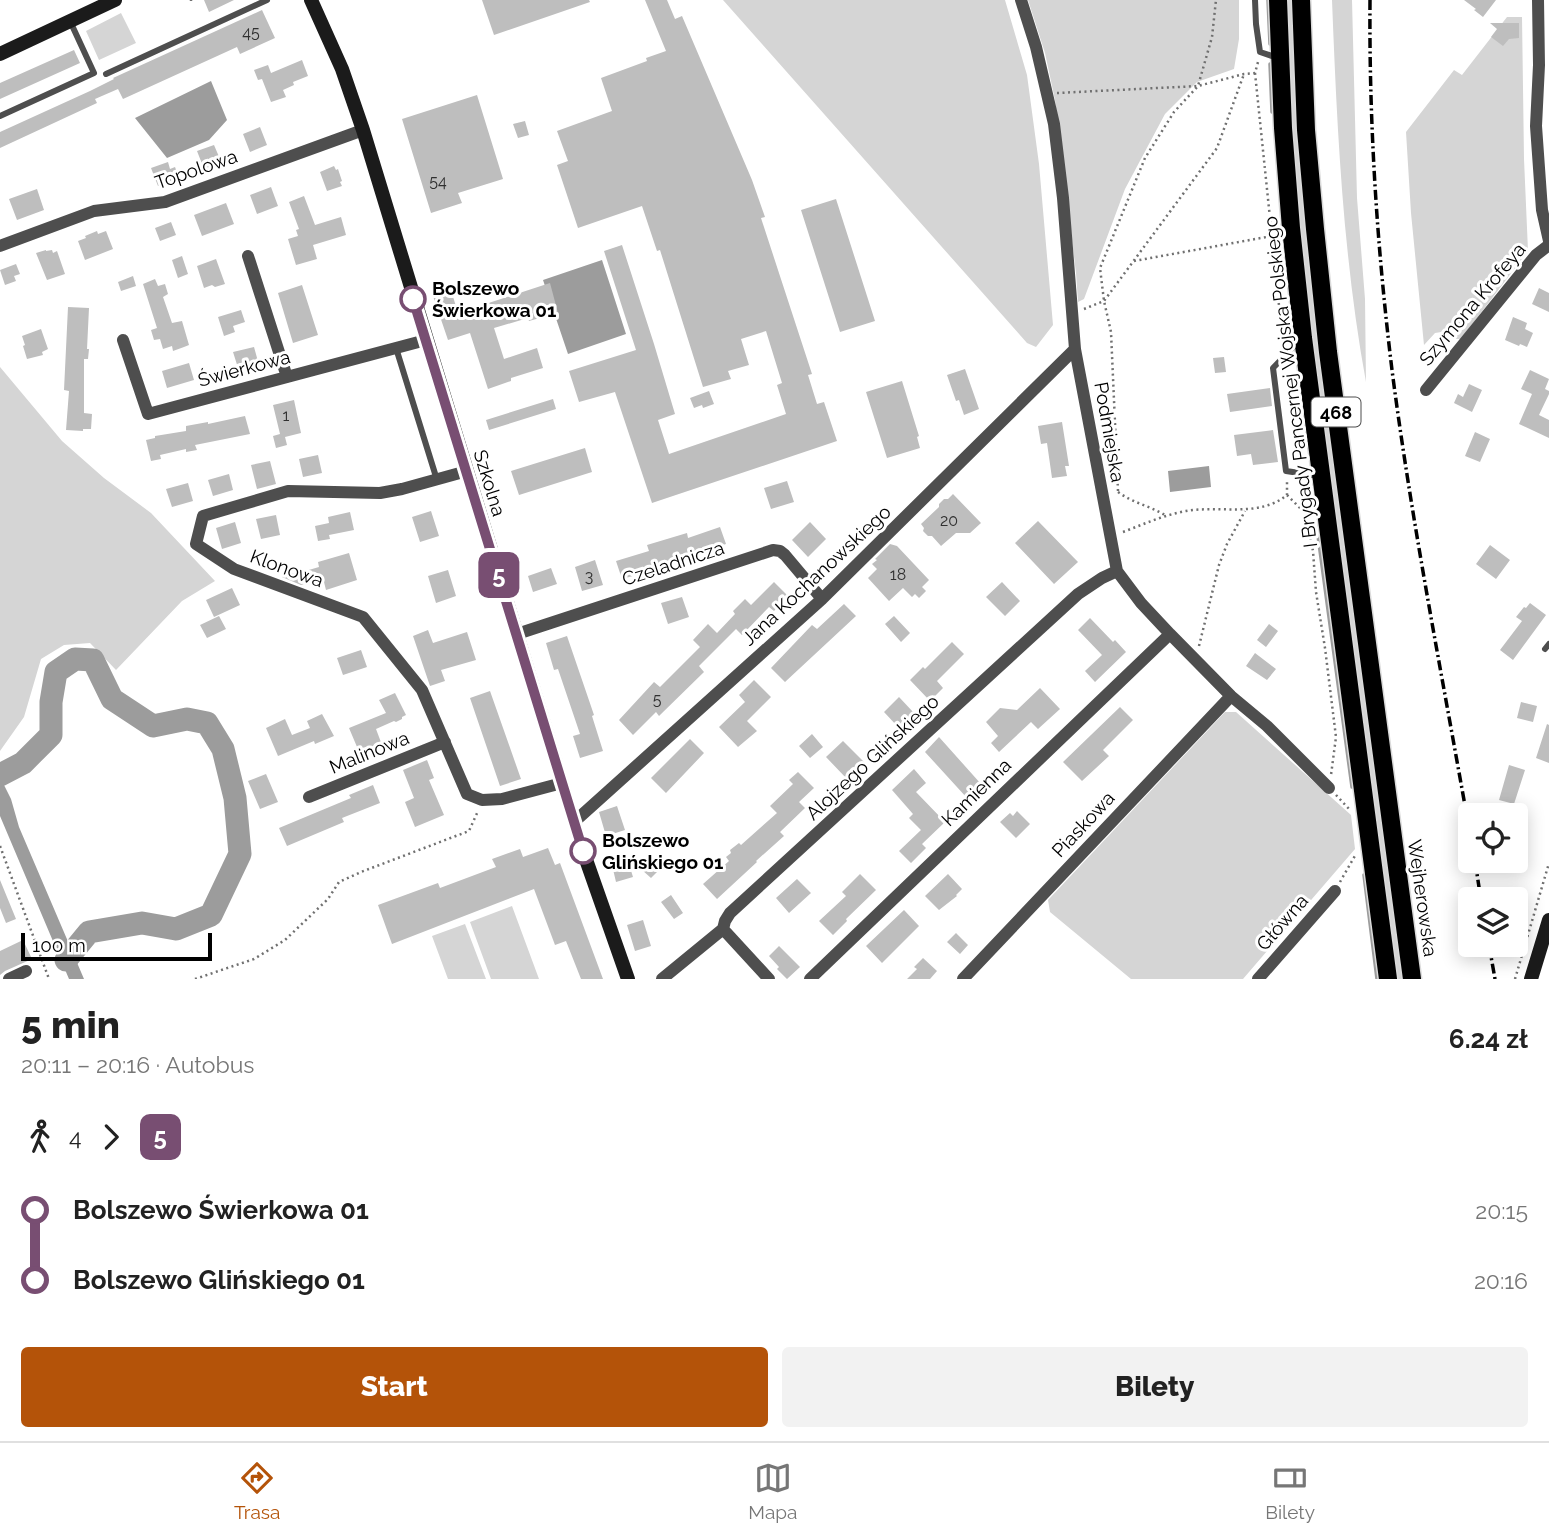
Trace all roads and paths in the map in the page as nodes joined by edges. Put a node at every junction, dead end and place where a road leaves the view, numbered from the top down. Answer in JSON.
{"nodes":[{"id":1,"x":115,"y":0,"type":"edge"},
{"id":2,"x":267,"y":0,"type":"edge"},
{"id":3,"x":311,"y":0,"type":"edge"},
{"id":4,"x":1021,"y":0,"type":"edge"},
{"id":5,"x":1216,"y":0,"type":"edge"},
{"id":6,"x":1255,"y":0,"type":"edge"},
{"id":7,"x":1278,"y":0,"type":"edge"},
{"id":8,"x":1301,"y":0,"type":"edge"},
{"id":9,"x":1538,"y":0,"type":"edge"},
{"id":10,"x":70,"y":21,"type":"junction"},
{"id":11,"x":1260,"y":52,"type":"junction"},
{"id":12,"x":0,"y":54,"type":"edge"},
{"id":13,"x":1280,"y":59,"type":"junction"},
{"id":14,"x":1255,"y":72,"type":"junction"},
{"id":15,"x":106,"y":74,"type":"dead end"},
{"id":16,"x":1244,"y":74,"type":"junction"},
{"id":17,"x":1198,"y":86,"type":"junction"},
{"id":18,"x":1047,"y":93,"type":"junction"},
{"id":19,"x":0,"y":116,"type":"edge"},
{"id":20,"x":363,"y":130,"type":"junction"},
{"id":21,"x":1545,"y":186,"type":"edge"},
{"id":22,"x":1272,"y":236,"type":"junction"},
{"id":23,"x":1549,"y":243,"type":"edge"},
{"id":24,"x":0,"y":246,"type":"edge"},
{"id":25,"x":248,"y":256,"type":"dead end"},
{"id":26,"x":1132,"y":262,"type":"junction"},
{"id":27,"x":1104,"y":301,"type":"junction"},
{"id":28,"x":1073,"y":313,"type":"junction"},
{"id":29,"x":1303,"y":338,"type":"junction"},
{"id":30,"x":123,"y":340,"type":"dead end"},
{"id":31,"x":426,"y":340,"type":"junction"},
{"id":32,"x":396,"y":348,"type":"junction"},
{"id":33,"x":1075,"y":349,"type":"junction"},
{"id":34,"x":1289,"y":351,"type":"junction"},
{"id":35,"x":287,"y":377,"type":"junction"},
{"id":36,"x":1426,"y":390,"type":"dead end"},
{"id":37,"x":467,"y":471,"type":"junction"},
{"id":38,"x":1286,"y":471,"type":"junction"},
{"id":39,"x":1300,"y":473,"type":"junction"},
{"id":40,"x":1321,"y":477,"type":"junction"},
{"id":41,"x":437,"y":480,"type":"junction"},
{"id":42,"x":1118,"y":491,"type":"junction"},
{"id":43,"x":1102,"y":495,"type":"junction"},
{"id":44,"x":1287,"y":495,"type":"junction"},
{"id":45,"x":1245,"y":510,"type":"junction"},
{"id":46,"x":1165,"y":515,"type":"junction"},
{"id":47,"x":1308,"y":516,"type":"junction"},
{"id":48,"x":1111,"y":537,"type":"junction"},
{"id":49,"x":1117,"y":571,"type":"junction"},
{"id":50,"x":822,"y":599,"type":"junction"},
{"id":51,"x":517,"y":634,"type":"junction"},
{"id":52,"x":1170,"y":634,"type":"junction"},
{"id":53,"x":1195,"y":659,"type":"junction"},
{"id":54,"x":1231,"y":696,"type":"junction"},
{"id":55,"x":445,"y":741,"type":"junction"},
{"id":56,"x":562,"y":783,"type":"junction"},
{"id":57,"x":1329,"y":788,"type":"junction"},
{"id":58,"x":309,"y":797,"type":"dead end"},
{"id":59,"x":482,"y":800,"type":"junction"},
{"id":60,"x":1353,"y":813,"type":"dead end"},
{"id":61,"x":575,"y":821,"type":"junction"},
{"id":62,"x":1364,"y":845,"type":"junction"},
{"id":63,"x":0,"y":846,"type":"edge"},
{"id":64,"x":1549,"y":863,"type":"edge"},
{"id":65,"x":1335,"y":891,"type":"joint"},
{"id":66,"x":1549,"y":920,"type":"edge"},
{"id":67,"x":723,"y":929,"type":"junction"},
{"id":68,"x":26,"y":971,"type":"dead end"},
{"id":69,"x":9,"y":979,"type":"edge"},
{"id":70,"x":49,"y":979,"type":"edge"},
{"id":71,"x":195,"y":979,"type":"edge"},
{"id":72,"x":628,"y":979,"type":"edge"},
{"id":73,"x":662,"y":979,"type":"edge"},
{"id":74,"x":769,"y":979,"type":"edge"},
{"id":75,"x":810,"y":979,"type":"edge"},
{"id":76,"x":963,"y":979,"type":"edge"},
{"id":77,"x":1258,"y":979,"type":"edge"},
{"id":78,"x":1388,"y":979,"type":"edge"},
{"id":79,"x":1412,"y":979,"type":"edge"},
{"id":80,"x":1516,"y":979,"type":"edge"},
{"id":81,"x":1531,"y":979,"type":"edge"}],
"edges":[{"from":1,"to":10,"type":"street"},
{"from":2,"to":15,"type":"lane"},
{"from":3,"to":20,"type":"street","name":"Szkolna"},
{"from":4,"to":18,"type":"street","name":"Podmiejska"},
{"from":5,"to":17,"type":"path"},
{"from":6,"to":11,"type":"lane"},
{"from":7,"to":13,"type":"main road","name":"I Brygady Pancernej Wojska Polskiego","number":"468"},
{"from":8,"to":79,"type":"main road","name":"Wejherowska","number":"468"},
{"from":9,"to":21,"type":"street"},
{"from":10,"to":12,"type":"street"},
{"from":10,"to":19,"type":"lane"},
{"from":11,"to":13,"type":"lane"},
{"from":11,"to":14,"type":"path"},
{"from":13,"to":29,"type":"main road","name":"I Brygady Pancernej Wojska Polskiego","number":"468"},
{"from":14,"to":16,"type":"path"},
{"from":14,"to":22,"type":"path"},
{"from":16,"to":17,"type":"path"},
{"from":16,"to":26,"type":"path"},
{"from":17,"to":18,"type":"path"},
{"from":17,"to":27,"type":"path"},
{"from":18,"to":28,"type":"street","name":"Podmiejska"},
{"from":20,"to":24,"type":"street","name":"Topolowa"},
{"from":20,"to":31,"type":"street","name":"Szkolna"},
{"from":21,"to":23,"type":"street"},
{"from":22,"to":26,"type":"path"},
{"from":22,"to":34,"type":"path"},
{"from":23,"to":36,"type":"street","name":"Szymona Krofeya"},
{"from":25,"to":35,"type":"street"},
{"from":26,"to":27,"type":"path"},
{"from":27,"to":28,"type":"path"},
{"from":27,"to":42,"type":"path"},
{"from":28,"to":33,"type":"street","name":"Podmiejska"},
{"from":29,"to":34,"type":"lane"},
{"from":29,"to":40,"type":"main road","name":"I Brygady Pancernej Wojska Polskiego","number":"468"},
{"from":30,"to":35,"type":"street","name":"Świerkowa"},
{"from":31,"to":32,"type":"street","name":"Świerkowa"},
{"from":31,"to":37,"type":"street","name":"Szkolna"},
{"from":32,"to":35,"type":"street","name":"Świerkowa"},
{"from":32,"to":41,"type":"lane"},
{"from":33,"to":43,"type":"street","name":"Podmiejska"},
{"from":33,"to":50,"type":"street","name":"Jana Kochanowskiego"},
{"from":34,"to":38,"type":"lane"},
{"from":37,"to":41,"type":"street","name":"Klonowa"},
{"from":37,"to":51,"type":"street","name":"Szkolna"},
{"from":38,"to":39,"type":"lane"},
{"from":38,"to":44,"type":"path"},
{"from":39,"to":40,"type":"lane"},
{"from":39,"to":47,"type":"path"},
{"from":40,"to":62,"type":"main road","name":"I Brygady Pancernej Wojska Polskiego","number":"468"},
{"from":41,"to":55,"type":"street","name":"Klonowa"},
{"from":42,"to":43,"type":"path"},
{"from":42,"to":46,"type":"path"},
{"from":43,"to":48,"type":"street","name":"Podmiejska"},
{"from":44,"to":45,"type":"path"},
{"from":44,"to":47,"type":"path"},
{"from":45,"to":46,"type":"path"},
{"from":45,"to":53,"type":"path"},
{"from":46,"to":48,"type":"path"},
{"from":47,"to":57,"type":"path"},
{"from":48,"to":49,"type":"street","name":"Podmiejska"},
{"from":49,"to":52,"type":"street","name":"Podmiejska"},
{"from":49,"to":67,"type":"street","name":"Alojzego Glińskiego"},
{"from":50,"to":51,"type":"street","name":"Czeladnicza"},
{"from":50,"to":61,"type":"street","name":"Jana Kochanowskiego"},
{"from":51,"to":56,"type":"street","name":"Szkolna"},
{"from":52,"to":53,"type":"street","name":"Podmiejska"},
{"from":52,"to":75,"type":"street","name":"Kamienna"},
{"from":53,"to":54,"type":"street","name":"Podmiejska"},
{"from":54,"to":57,"type":"street","name":"Podmiejska"},
{"from":54,"to":76,"type":"street","name":"Piaskowa"},
{"from":55,"to":58,"type":"street","name":"Malinowa"},
{"from":55,"to":59,"type":"street","name":"Klonowa"},
{"from":56,"to":59,"type":"street"},
{"from":56,"to":61,"type":"street","name":"Szkolna"},
{"from":57,"to":60,"type":"path"},
{"from":59,"to":71,"type":"path"},
{"from":61,"to":72,"type":"street","name":"Szkolna"},
{"from":62,"to":65,"type":"path"},
{"from":62,"to":78,"type":"main road","number":"468"},
{"from":63,"to":70,"type":"path"},
{"from":64,"to":80,"type":"path"},
{"from":65,"to":77,"type":"street","name":"Główna"},
{"from":66,"to":81,"type":"street"},
{"from":67,"to":73,"type":"street","name":"Alojzego Glińskiego"},
{"from":67,"to":74,"type":"street"},
{"from":68,"to":69,"type":"street"}]}
